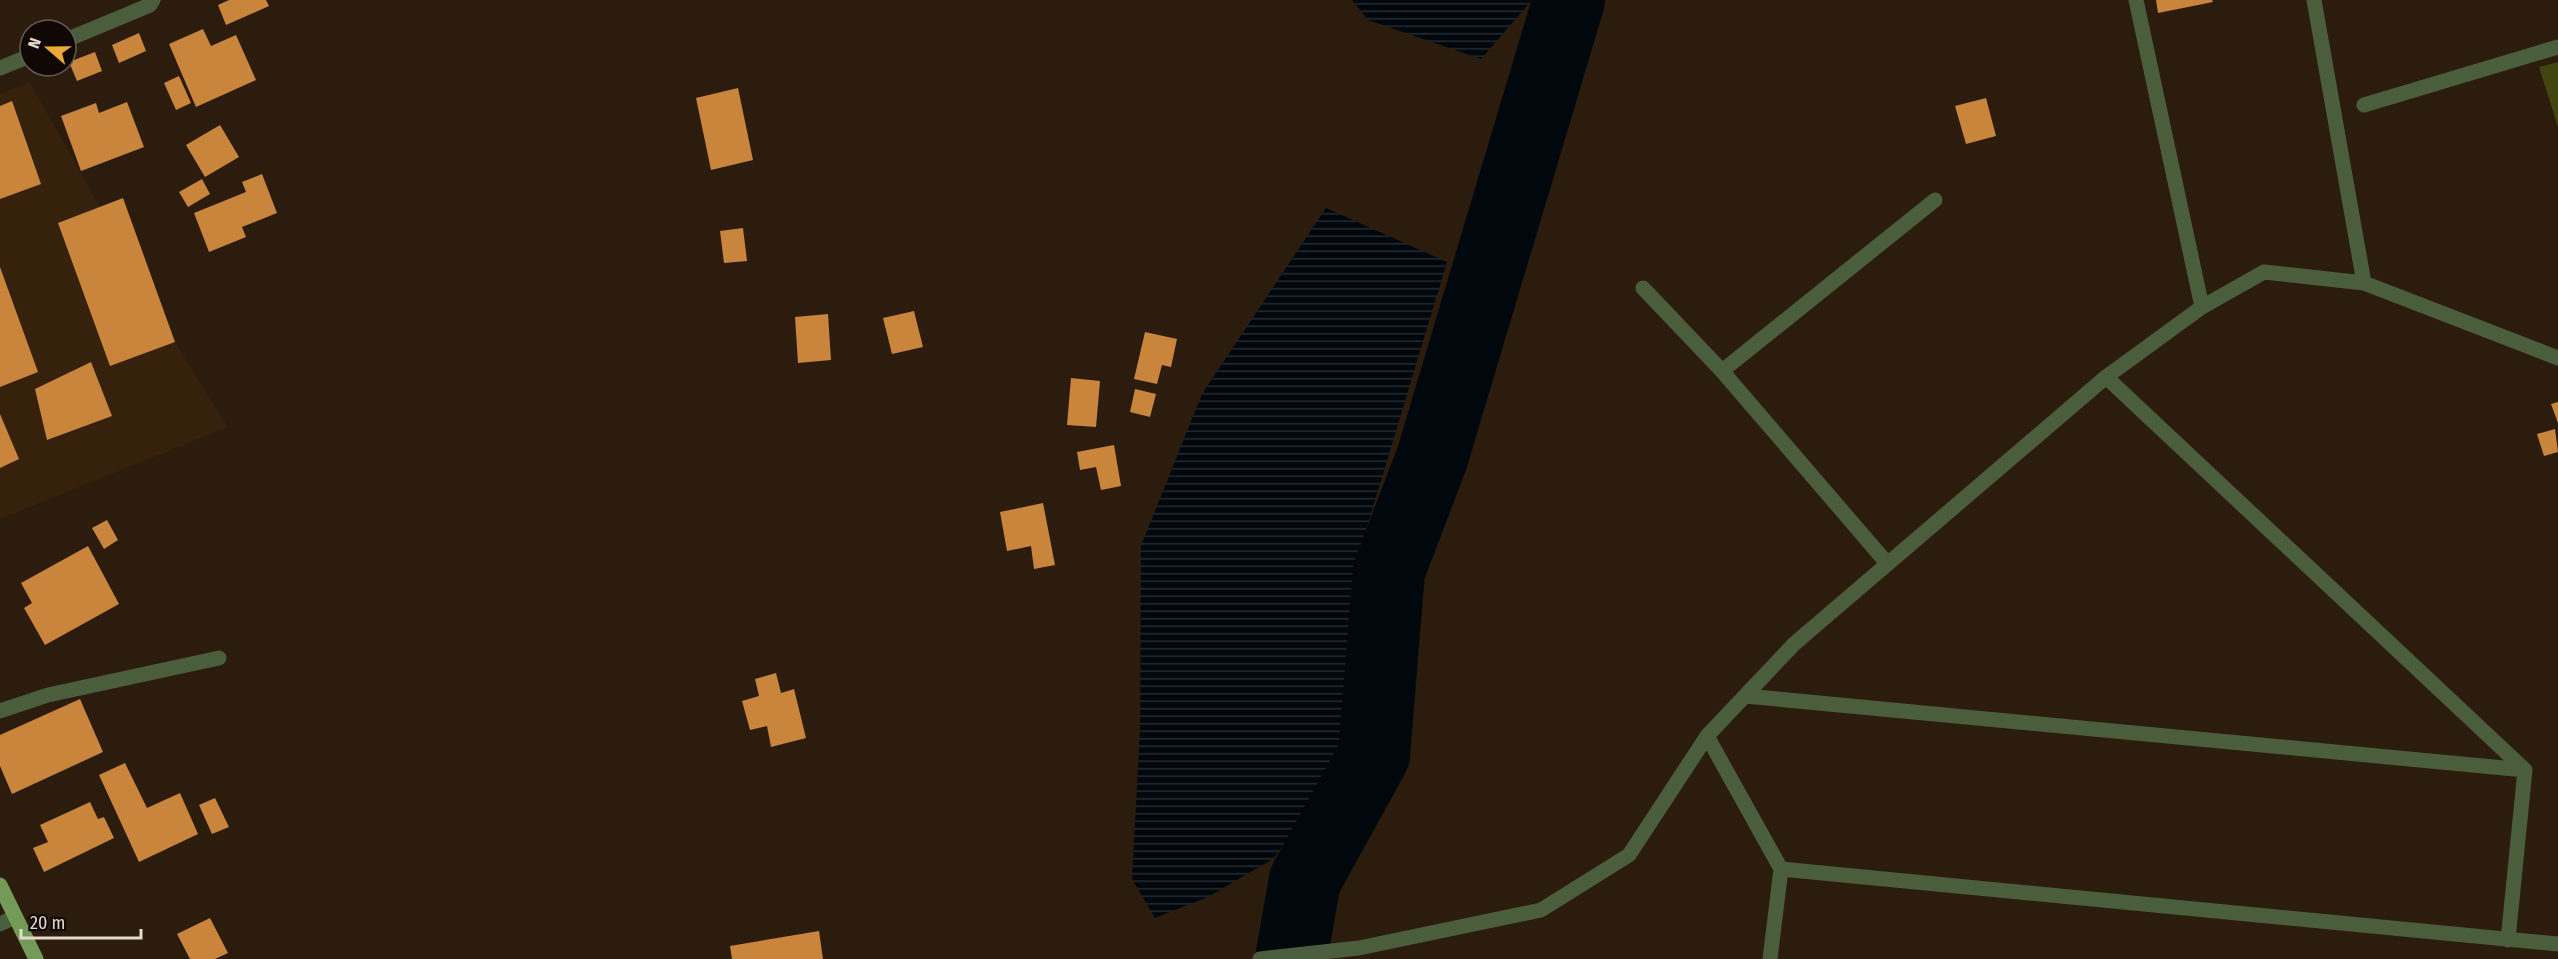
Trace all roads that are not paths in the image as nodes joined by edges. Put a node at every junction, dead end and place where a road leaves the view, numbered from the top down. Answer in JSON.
{"nodes":[{"id":1,"x":166,"y":0,"type":"edge"},
{"id":2,"x":2136,"y":0,"type":"edge"},
{"id":3,"x":2314,"y":0,"type":"edge"},
{"id":4,"x":152,"y":3,"type":"edge"},
{"id":5,"x":78,"y":35,"type":"edge"},
{"id":6,"x":2558,"y":47,"type":"edge"},
{"id":7,"x":18,"y":61,"type":"edge"},
{"id":8,"x":0,"y":68,"type":"edge"},
{"id":9,"x":2364,"y":105,"type":"dead end"},
{"id":10,"x":1935,"y":200,"type":"dead end"},
{"id":11,"x":2364,"y":283,"type":"junction"},
{"id":12,"x":1642,"y":288,"type":"dead end"},
{"id":13,"x":2202,"y":307,"type":"junction"},
{"id":14,"x":2558,"y":358,"type":"edge"},
{"id":15,"x":1722,"y":371,"type":"junction"},
{"id":16,"x":2106,"y":377,"type":"junction"},
{"id":17,"x":1887,"y":562,"type":"junction"},
{"id":18,"x":219,"y":658,"type":"dead end"},
{"id":19,"x":1745,"y":696,"type":"junction"},
{"id":20,"x":0,"y":711,"type":"edge"},
{"id":21,"x":1707,"y":736,"type":"junction"},
{"id":22,"x":2525,"y":770,"type":"junction"},
{"id":23,"x":1780,"y":869,"type":"junction"},
{"id":24,"x":0,"y":885,"type":"edge"},
{"id":25,"x":15,"y":917,"type":"junction"},
{"id":26,"x":0,"y":924,"type":"edge"},
{"id":27,"x":2508,"y":940,"type":"junction"},
{"id":28,"x":2558,"y":944,"type":"edge"},
{"id":29,"x":36,"y":959,"type":"edge"},
{"id":30,"x":1260,"y":959,"type":"edge"},
{"id":31,"x":1770,"y":959,"type":"edge"}],
"edges":[{"from":1,"to":4,"type":"street"},
{"from":2,"to":13,"type":"street"},
{"from":3,"to":11,"type":"street"},
{"from":4,"to":5,"type":"street"},
{"from":6,"to":9,"type":"street"},
{"from":7,"to":8,"type":"street"},
{"from":10,"to":15,"type":"street"},
{"from":11,"to":13,"type":"street"},
{"from":11,"to":14,"type":"street"},
{"from":12,"to":15,"type":"street"},
{"from":13,"to":16,"type":"street"},
{"from":15,"to":17,"type":"street"},
{"from":16,"to":17,"type":"street"},
{"from":16,"to":22,"type":"street"},
{"from":17,"to":19,"type":"street"},
{"from":18,"to":20,"type":"street"},
{"from":19,"to":21,"type":"street"},
{"from":19,"to":22,"type":"street"},
{"from":21,"to":23,"type":"street"},
{"from":21,"to":30,"type":"street"},
{"from":22,"to":27,"type":"street"},
{"from":23,"to":27,"type":"street"},
{"from":23,"to":31,"type":"street"},
{"from":24,"to":25,"type":"main road"},
{"from":25,"to":26,"type":"street"},
{"from":25,"to":29,"type":"main road"},
{"from":27,"to":28,"type":"street"}]}
